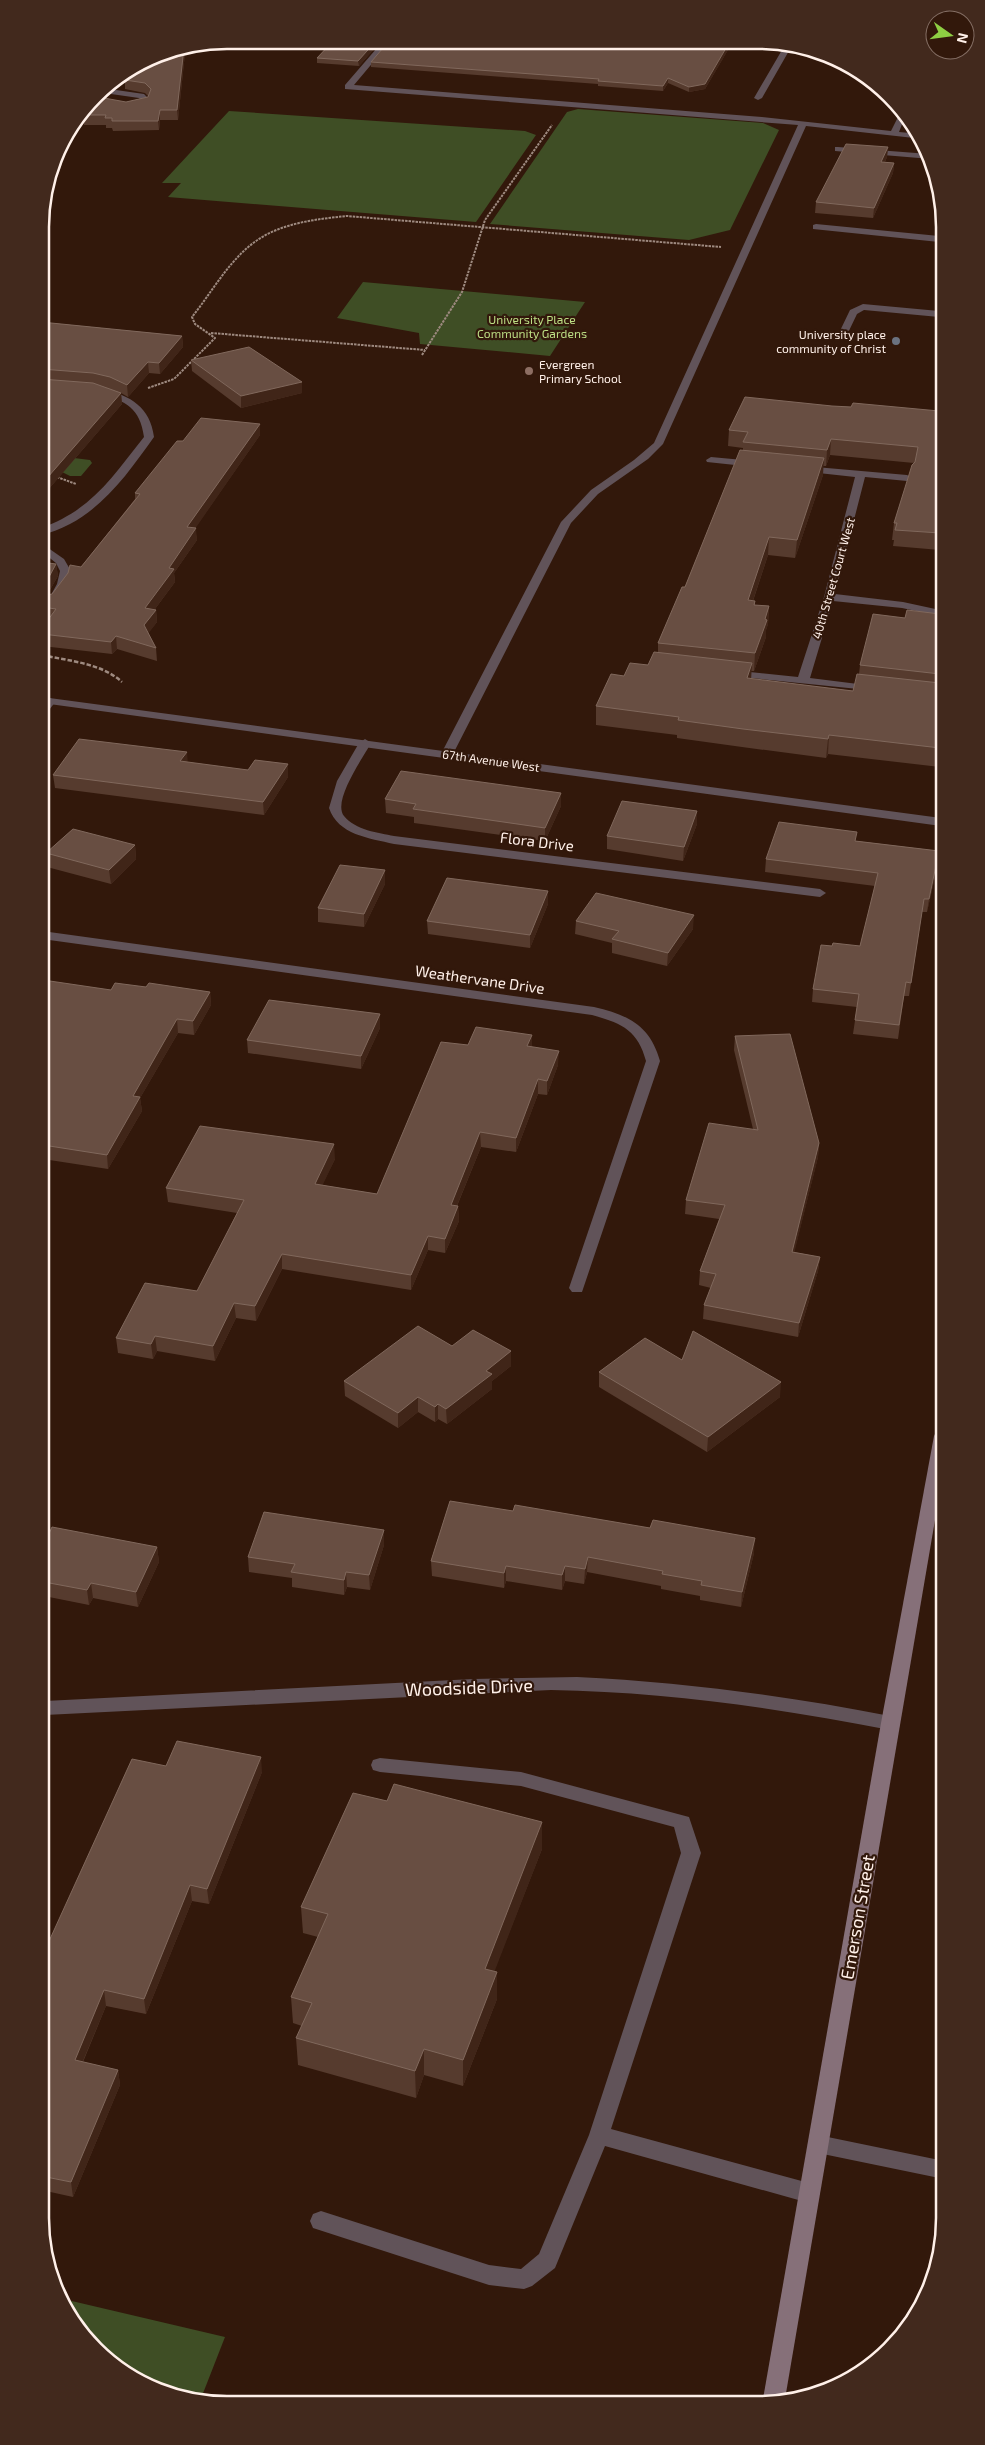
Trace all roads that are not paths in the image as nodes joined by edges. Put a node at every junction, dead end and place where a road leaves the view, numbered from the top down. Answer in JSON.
{"nodes":[{"id":1,"x":380,"y":49,"type":"edge"},
{"id":2,"x":785,"y":51,"type":"edge"},
{"id":3,"x":111,"y":91,"type":"edge"},
{"id":4,"x":758,"y":98,"type":"dead end"},
{"id":5,"x":101,"y":101,"type":"edge"},
{"id":6,"x":900,"y":118,"type":"edge"},
{"id":7,"x":803,"y":124,"type":"junction"},
{"id":8,"x":894,"y":134,"type":"junction"},
{"id":9,"x":911,"y":136,"type":"edge"},
{"id":10,"x":838,"y":149,"type":"dead end"},
{"id":11,"x":922,"y":156,"type":"edge"},
{"id":12,"x":816,"y":227,"type":"dead end"},
{"id":13,"x":936,"y":239,"type":"edge"},
{"id":14,"x":936,"y":314,"type":"edge"},
{"id":15,"x":843,"y":335,"type":"dead end"},
{"id":16,"x":94,"y":391,"type":"edge"},
{"id":17,"x":711,"y":460,"type":"dead end"},
{"id":18,"x":767,"y":465,"type":"edge"},
{"id":19,"x":794,"y":468,"type":"edge"},
{"id":20,"x":861,"y":474,"type":"junction"},
{"id":21,"x":907,"y":478,"type":"edge"},
{"id":22,"x":49,"y":529,"type":"edge"},
{"id":23,"x":49,"y":552,"type":"edge"},
{"id":24,"x":829,"y":597,"type":"junction"},
{"id":25,"x":49,"y":603,"type":"edge"},
{"id":26,"x":936,"y":604,"type":"edge"},
{"id":27,"x":903,"y":605,"type":"junction"},
{"id":28,"x":936,"y":612,"type":"edge"},
{"id":29,"x":714,"y":672,"type":"edge"},
{"id":30,"x":803,"y":681,"type":"junction"},
{"id":31,"x":881,"y":690,"type":"edge"},
{"id":32,"x":49,"y":701,"type":"edge"},
{"id":33,"x":365,"y":743,"type":"junction"},
{"id":34,"x":448,"y":754,"type":"junction"},
{"id":35,"x":936,"y":821,"type":"edge"},
{"id":36,"x":820,"y":893,"type":"dead end"},
{"id":37,"x":49,"y":935,"type":"edge"},
{"id":38,"x":577,"y":1288,"type":"dead end"},
{"id":39,"x":936,"y":1469,"type":"edge"},
{"id":40,"x":49,"y":1708,"type":"edge"},
{"id":41,"x":890,"y":1723,"type":"junction"},
{"id":42,"x":380,"y":1765,"type":"dead end"},
{"id":43,"x":599,"y":2135,"type":"junction"},
{"id":44,"x":818,"y":2144,"type":"junction"},
{"id":45,"x":936,"y":2168,"type":"edge"},
{"id":46,"x":810,"y":2193,"type":"junction"},
{"id":47,"x":320,"y":2221,"type":"dead end"},
{"id":48,"x":775,"y":2396,"type":"edge"}],
"edges":[{"from":1,"to":7,"type":"street"},
{"from":2,"to":4,"type":"street"},
{"from":3,"to":5,"type":"street"},
{"from":6,"to":8,"type":"street"},
{"from":7,"to":8,"type":"street"},
{"from":7,"to":34,"type":"street"},
{"from":8,"to":9,"type":"street"},
{"from":10,"to":11,"type":"street"},
{"from":12,"to":13,"type":"street"},
{"from":14,"to":15,"type":"street"},
{"from":16,"to":22,"type":"street"},
{"from":17,"to":18,"type":"street"},
{"from":19,"to":20,"type":"street"},
{"from":20,"to":21,"type":"street"},
{"from":20,"to":24,"type":"street","name":"40th Street Court West"},
{"from":23,"to":25,"type":"street"},
{"from":24,"to":27,"type":"street"},
{"from":24,"to":30,"type":"street","name":"40th Street Court West"},
{"from":26,"to":27,"type":"street"},
{"from":27,"to":28,"type":"street"},
{"from":29,"to":30,"type":"street"},
{"from":30,"to":31,"type":"street"},
{"from":32,"to":33,"type":"street","name":"67th Avenue West"},
{"from":33,"to":34,"type":"street","name":"67th Avenue West"},
{"from":33,"to":36,"type":"street","name":"Flora Drive"},
{"from":34,"to":35,"type":"street","name":"67th Avenue West"},
{"from":37,"to":38,"type":"street","name":"Weathervane Drive"},
{"from":39,"to":41,"type":"main road","name":"Emerson Street"},
{"from":40,"to":41,"type":"street","name":"Woodside Drive"},
{"from":41,"to":44,"type":"main road","name":"Emerson Street"},
{"from":42,"to":43,"type":"street"},
{"from":43,"to":46,"type":"street"},
{"from":43,"to":47,"type":"street"},
{"from":44,"to":45,"type":"street"},
{"from":44,"to":46,"type":"main road","name":"Emerson Street"},
{"from":46,"to":48,"type":"main road","name":"Emerson Street"}]}
